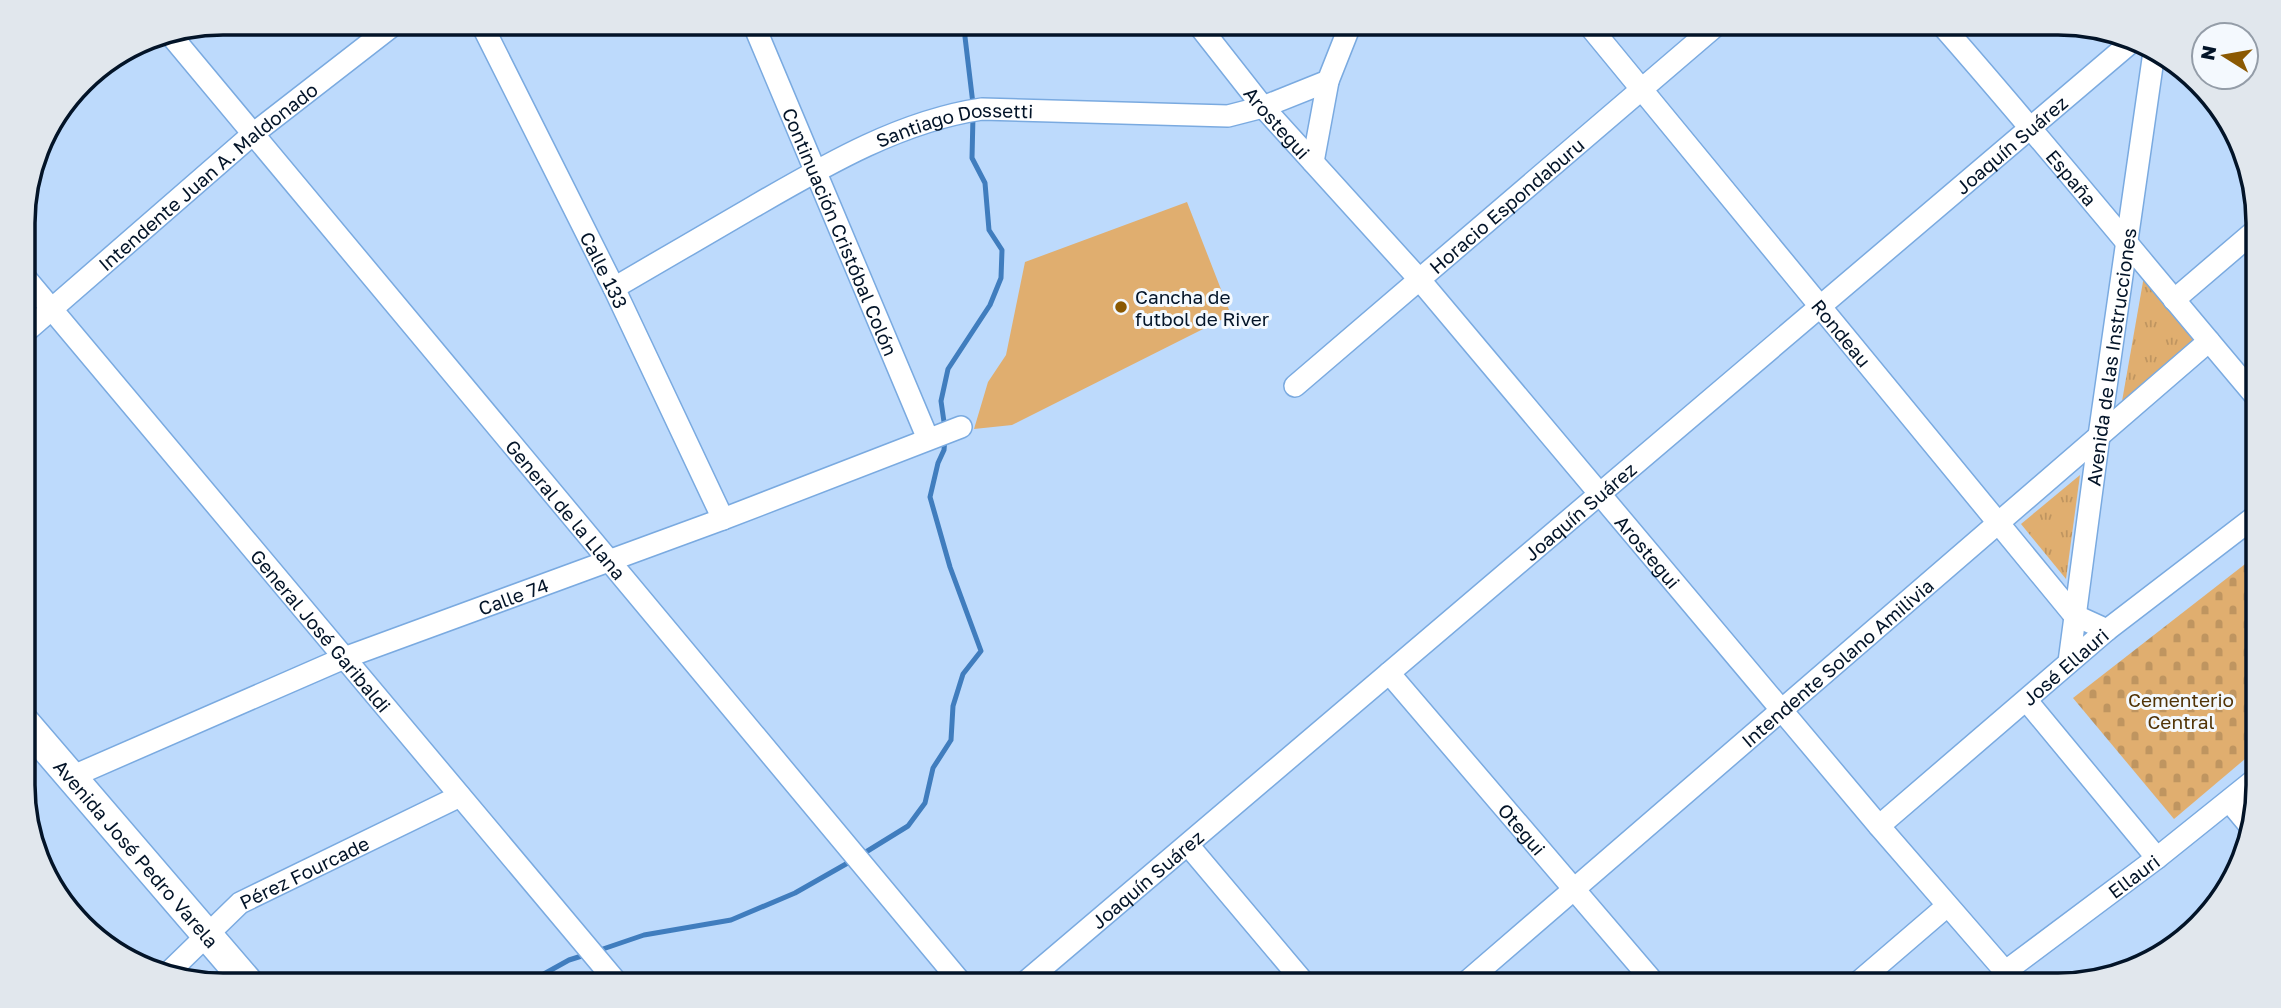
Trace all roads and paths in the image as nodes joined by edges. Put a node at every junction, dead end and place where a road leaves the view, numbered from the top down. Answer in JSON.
{"nodes":[{"id":1,"x":381,"y":35,"type":"edge"},
{"id":2,"x":487,"y":35,"type":"edge"},
{"id":3,"x":758,"y":35,"type":"edge"},
{"id":4,"x":1206,"y":35,"type":"edge"},
{"id":5,"x":1346,"y":35,"type":"edge"},
{"id":6,"x":1597,"y":35,"type":"edge"},
{"id":7,"x":1705,"y":35,"type":"edge"},
{"id":8,"x":1950,"y":35,"type":"edge"},
{"id":9,"x":176,"y":41,"type":"edge"},
{"id":10,"x":2125,"y":47,"type":"edge"},
{"id":11,"x":2153,"y":61,"type":"edge"},
{"id":12,"x":1328,"y":81,"type":"junction"},
{"id":13,"x":1641,"y":89,"type":"junction"},
{"id":14,"x":1263,"y":107,"type":"junction"},
{"id":15,"x":2031,"y":127,"type":"junction"},
{"id":16,"x":253,"y":134,"type":"junction"},
{"id":17,"x":1313,"y":162,"type":"junction"},
{"id":18,"x":816,"y":171,"type":"junction"},
{"id":19,"x":2246,"y":238,"type":"edge"},
{"id":20,"x":2127,"y":246,"type":"junction"},
{"id":21,"x":1419,"y":279,"type":"junction"},
{"id":22,"x":614,"y":288,"type":"junction"},
{"id":23,"x":35,"y":289,"type":"edge"},
{"id":24,"x":2174,"y":300,"type":"junction"},
{"id":25,"x":1821,"y":307,"type":"junction"},
{"id":26,"x":52,"y":309,"type":"junction"},
{"id":27,"x":35,"y":324,"type":"edge"},
{"id":28,"x":2208,"y":341,"type":"junction"},
{"id":29,"x":2246,"y":385,"type":"edge"},
{"id":30,"x":1295,"y":386,"type":"dead end"},
{"id":31,"x":944,"y":433,"type":"joint"},
{"id":32,"x":2099,"y":436,"type":"junction"},
{"id":33,"x":1600,"y":494,"type":"junction"},
{"id":34,"x":723,"y":519,"type":"junction"},
{"id":35,"x":1998,"y":523,"type":"junction"},
{"id":36,"x":2246,"y":524,"type":"edge"},
{"id":37,"x":610,"y":561,"type":"junction"},
{"id":38,"x":2074,"y":615,"type":"junction"},
{"id":39,"x":2107,"y":630,"type":"junction"},
{"id":40,"x":344,"y":658,"type":"junction"},
{"id":41,"x":2069,"y":662,"type":"junction"},
{"id":42,"x":1390,"y":673,"type":"junction"},
{"id":43,"x":2027,"y":701,"type":"junction"},
{"id":44,"x":1781,"y":709,"type":"junction"},
{"id":45,"x":35,"y":735,"type":"edge"},
{"id":46,"x":71,"y":777,"type":"junction"},
{"id":47,"x":2246,"y":788,"type":"edge"},
{"id":48,"x":460,"y":796,"type":"junction"},
{"id":49,"x":2230,"y":802,"type":"junction"},
{"id":50,"x":2243,"y":817,"type":"edge"},
{"id":51,"x":1879,"y":826,"type":"junction"},
{"id":52,"x":1188,"y":845,"type":"junction"},
{"id":53,"x":2157,"y":858,"type":"junction"},
{"id":54,"x":1574,"y":889,"type":"junction"},
{"id":55,"x":1947,"y":906,"type":"junction"},
{"id":56,"x":206,"y":933,"type":"junction"},
{"id":57,"x":174,"y":966,"type":"edge"},
{"id":58,"x":240,"y":973,"type":"edge"},
{"id":59,"x":609,"y":973,"type":"edge"},
{"id":60,"x":953,"y":973,"type":"edge"},
{"id":61,"x":1036,"y":973,"type":"edge"},
{"id":62,"x":1296,"y":973,"type":"edge"},
{"id":63,"x":1477,"y":973,"type":"edge"},
{"id":64,"x":1646,"y":973,"type":"edge"},
{"id":65,"x":1869,"y":973,"type":"edge"},
{"id":66,"x":2007,"y":973,"type":"edge"},
{"id":67,"x":2018,"y":973,"type":"edge"}],
"edges":[{"from":1,"to":16,"type":"street","name":"Intendente Juan A. Maldonado"},
{"from":2,"to":22,"type":"street","name":"Calle 133"},
{"from":3,"to":18,"type":"street","name":"Continuación Cristóbal Colón"},
{"from":4,"to":14,"type":"street","name":"Arostegui"},
{"from":5,"to":12,"type":"street"},
{"from":6,"to":13,"type":"street","name":"Rondeau"},
{"from":7,"to":13,"type":"street","name":"Horacio Espondaburu"},
{"from":8,"to":15,"type":"street","name":"España"},
{"from":9,"to":16,"type":"street","name":"General de la Llana"},
{"from":10,"to":15,"type":"street","name":"Joaquín Suárez"},
{"from":11,"to":20,"type":"street","name":"Avenida de las Instrucciones"},
{"from":12,"to":14,"type":"street","name":"Santiago Dossetti"},
{"from":12,"to":17,"type":"street"},
{"from":13,"to":21,"type":"street","name":"Horacio Espondaburu"},
{"from":13,"to":25,"type":"street","name":"Rondeau"},
{"from":14,"to":17,"type":"street","name":"Arostegui"},
{"from":14,"to":18,"type":"street","name":"Santiago Dossetti"},
{"from":15,"to":20,"type":"street","name":"España"},
{"from":15,"to":25,"type":"street","name":"Joaquín Suárez"},
{"from":16,"to":26,"type":"street","name":"Intendente Juan A. Maldonado"},
{"from":16,"to":37,"type":"street","name":"General de la Llana"},
{"from":17,"to":21,"type":"street","name":"Arostegui"},
{"from":18,"to":22,"type":"street","name":"Santiago Dossetti"},
{"from":18,"to":31,"type":"street","name":"Continuación Cristóbal Colón"},
{"from":19,"to":24,"type":"street"},
{"from":20,"to":24,"type":"street","name":"España"},
{"from":20,"to":32,"type":"street","name":"Avenida de las Instrucciones"},
{"from":21,"to":30,"type":"street","name":"Horacio Espondaburu"},
{"from":21,"to":33,"type":"street","name":"Arostegui"},
{"from":22,"to":34,"type":"street","name":"Calle 133"},
{"from":23,"to":26,"type":"street","name":"General José Garibaldi"},
{"from":24,"to":28,"type":"street","name":"España"},
{"from":25,"to":33,"type":"street","name":"Joaquín Suárez"},
{"from":25,"to":35,"type":"street","name":"Rondeau"},
{"from":26,"to":27,"type":"street","name":"Intendente Juan A. Maldonado"},
{"from":26,"to":40,"type":"street","name":"General José Garibaldi"},
{"from":28,"to":29,"type":"street","name":"España"},
{"from":28,"to":32,"type":"street","name":"Intendente Solano Amilivia"},
{"from":31,"to":34,"type":"street","name":"Calle 74"},
{"from":32,"to":35,"type":"street","name":"Intendente Solano Amilivia"},
{"from":32,"to":38,"type":"street","name":"Avenida de las Instrucciones"},
{"from":33,"to":42,"type":"street","name":"Joaquín Suárez"},
{"from":33,"to":44,"type":"street","name":"Arostegui"},
{"from":34,"to":37,"type":"street","name":"Calle 74"},
{"from":35,"to":38,"type":"street","name":"Rondeau"},
{"from":35,"to":44,"type":"street","name":"Intendente Solano Amilivia"},
{"from":36,"to":39,"type":"street","name":"José Ellauri"},
{"from":37,"to":40,"type":"street","name":"Calle 74"},
{"from":37,"to":60,"type":"street","name":"General de la Llana"},
{"from":38,"to":39,"type":"street","name":"Rondeau"},
{"from":38,"to":41,"type":"street","name":"Avenida de las Instrucciones"},
{"from":39,"to":41,"type":"street","name":"José Ellauri"},
{"from":40,"to":46,"type":"street","name":"Calle 74"},
{"from":40,"to":48,"type":"street","name":"General José Garibaldi"},
{"from":41,"to":43,"type":"street","name":"José Ellauri"},
{"from":42,"to":52,"type":"street","name":"Joaquín Suárez"},
{"from":42,"to":54,"type":"street","name":"Otegui"},
{"from":43,"to":51,"type":"street","name":"José Ellauri"},
{"from":43,"to":53,"type":"street"},
{"from":44,"to":51,"type":"street","name":"Arostegui"},
{"from":44,"to":54,"type":"street","name":"Intendente Solano Amilivia"},
{"from":45,"to":46,"type":"street","name":"Avenida José Pedro Varela"},
{"from":46,"to":56,"type":"street","name":"Avenida José Pedro Varela"},
{"from":47,"to":49,"type":"street","name":"Ellauri"},
{"from":48,"to":56,"type":"street","name":"Pérez Fourcade"},
{"from":48,"to":59,"type":"street","name":"General José Garibaldi"},
{"from":49,"to":50,"type":"street"},
{"from":49,"to":53,"type":"street","name":"Ellauri"},
{"from":51,"to":55,"type":"street","name":"Arostegui"},
{"from":52,"to":61,"type":"street","name":"Joaquín Suárez"},
{"from":52,"to":62,"type":"street"},
{"from":53,"to":67,"type":"street","name":"Ellauri"},
{"from":54,"to":63,"type":"street","name":"Intendente Solano Amilivia"},
{"from":54,"to":64,"type":"street","name":"Otegui"},
{"from":55,"to":65,"type":"street"},
{"from":55,"to":66,"type":"street","name":"Arostegui"},
{"from":56,"to":57,"type":"street","name":"Pérez Fourcade"},
{"from":56,"to":58,"type":"street","name":"Avenida José Pedro Varela"}]}
